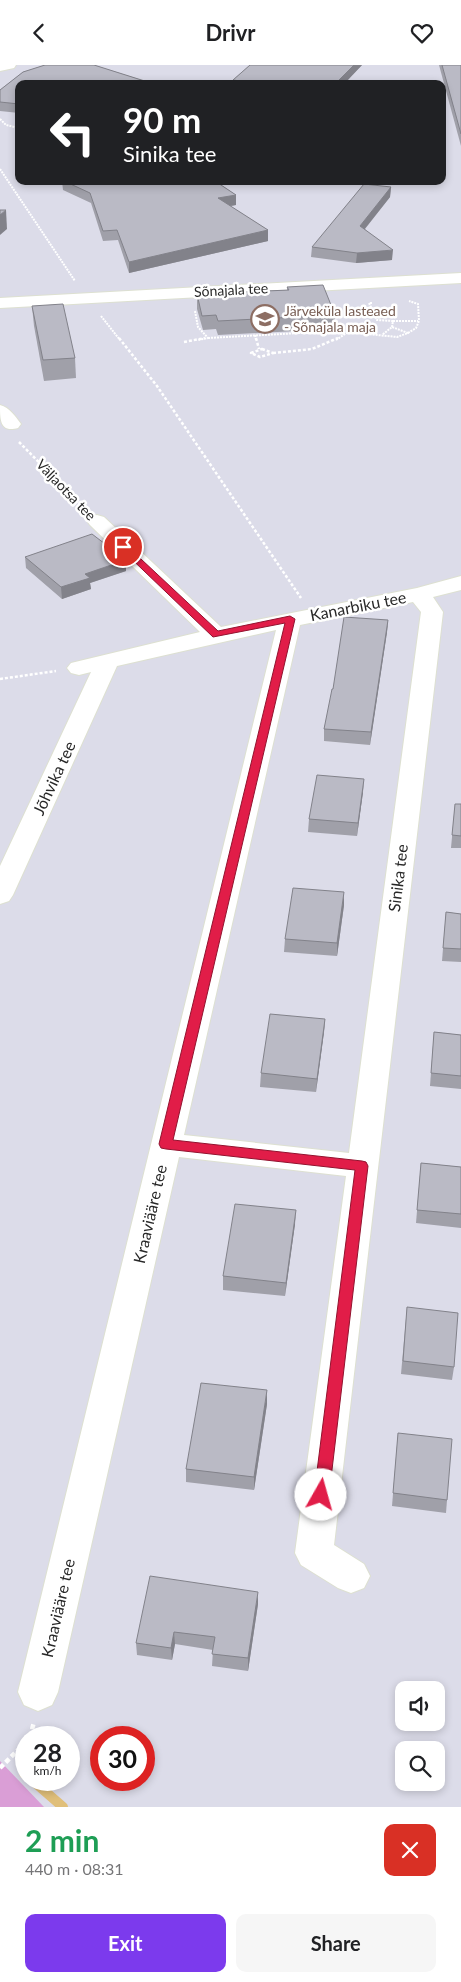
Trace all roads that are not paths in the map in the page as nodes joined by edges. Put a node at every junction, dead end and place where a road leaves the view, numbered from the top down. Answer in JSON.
{"nodes":[{"id":1,"x":9,"y":65,"type":"edge"},
{"id":2,"x":0,"y":67,"type":"edge"},
{"id":3,"x":461,"y":278,"type":"edge"},
{"id":4,"x":0,"y":303,"type":"edge"},
{"id":5,"x":97,"y":521,"type":"road end"},
{"id":6,"x":461,"y":564,"type":"edge"},
{"id":7,"x":461,"y":583,"type":"edge"},
{"id":8,"x":428,"y":591,"type":"junction"},
{"id":9,"x":302,"y":616,"type":"junction"},
{"id":10,"x":216,"y":635,"type":"junction"},
{"id":11,"x":108,"y":661,"type":"junction"},
{"id":12,"x":79,"y":669,"type":"road end"},
{"id":13,"x":0,"y":895,"type":"edge"},
{"id":14,"x":166,"y":1144,"type":"junction"},
{"id":15,"x":362,"y":1166,"type":"junction"},
{"id":16,"x":351,"y":1576,"type":"dead end"},
{"id":17,"x":38,"y":1692,"type":"dead end"}],
"edges":[{"from":1,"to":2,"type":"street"},
{"from":3,"to":4,"type":"street","name":"Sõnajala tee"},
{"from":5,"to":10,"type":"street","name":"Väljaotsa tee"},
{"from":6,"to":8,"type":"street","name":"Sinika tee"},
{"from":7,"to":8,"type":"street","name":"Kanarbiku tee"},
{"from":8,"to":9,"type":"street","name":"Kanarbiku tee"},
{"from":8,"to":15,"type":"street","name":"Sinika tee"},
{"from":9,"to":10,"type":"street","name":"Kanarbiku tee"},
{"from":9,"to":14,"type":"street","name":"Kraaviääre tee"},
{"from":10,"to":11,"type":"street","name":"Kanarbiku tee"},
{"from":11,"to":12,"type":"street","name":"Kanarbiku tee"},
{"from":11,"to":13,"type":"street","name":"Jõhvika tee"},
{"from":14,"to":15,"type":"street"},
{"from":14,"to":17,"type":"street","name":"Kraaviääre tee"},
{"from":15,"to":16,"type":"street","name":"Sinika tee"}]}
